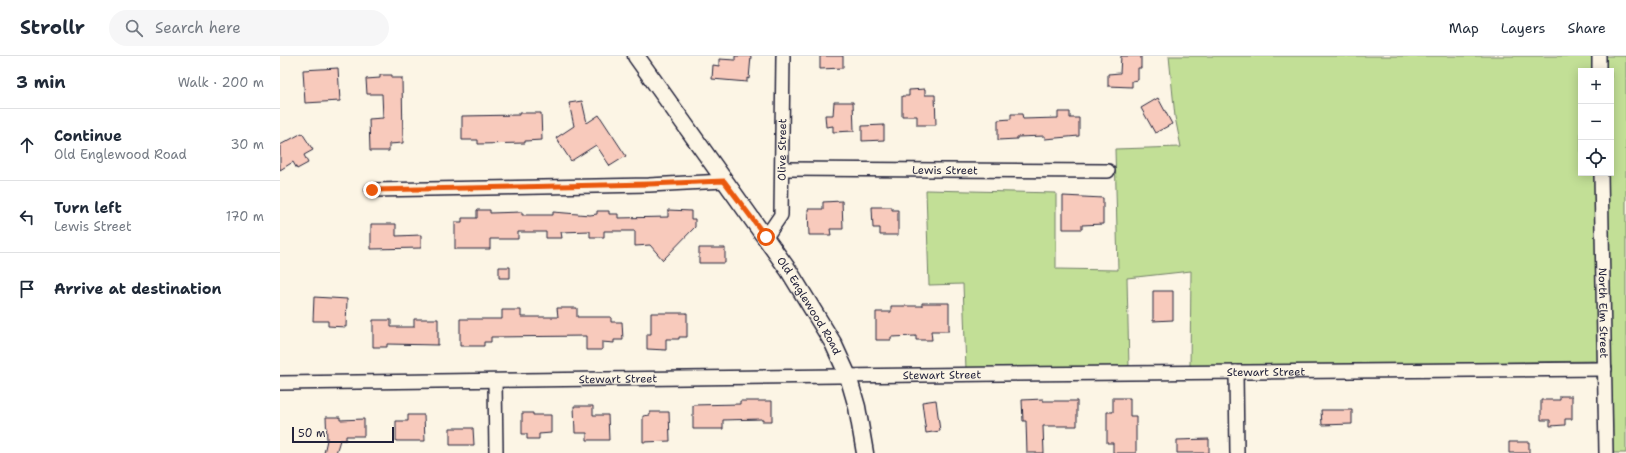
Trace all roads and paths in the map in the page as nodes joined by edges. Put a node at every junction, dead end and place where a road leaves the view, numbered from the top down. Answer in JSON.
{"nodes":[{"id":1,"x":636,"y":56,"type":"edge"},
{"id":2,"x":782,"y":56,"type":"edge"},
{"id":3,"x":1599,"y":56,"type":"edge"},
{"id":4,"x":1599,"y":68,"type":"edge"},
{"id":5,"x":783,"y":169,"type":"junction"},
{"id":6,"x":1108,"y":171,"type":"dead end"},
{"id":7,"x":1601,"y":176,"type":"edge"},
{"id":8,"x":724,"y":181,"type":"junction"},
{"id":9,"x":372,"y":190,"type":"dead end"},
{"id":10,"x":766,"y":237,"type":"junction"},
{"id":11,"x":1605,"y":369,"type":"junction"},
{"id":12,"x":1236,"y":372,"type":"junction"},
{"id":13,"x":848,"y":376,"type":"junction"},
{"id":14,"x":495,"y":382,"type":"junction"},
{"id":15,"x":280,"y":383,"type":"edge"},
{"id":16,"x":496,"y":453,"type":"edge"},
{"id":17,"x":865,"y":453,"type":"edge"},
{"id":18,"x":1237,"y":453,"type":"edge"},
{"id":19,"x":1606,"y":453,"type":"edge"}],
"edges":[{"from":1,"to":8,"type":"street","name":"Old Englewood Road"},
{"from":2,"to":5,"type":"street","name":"Olive Street"},
{"from":3,"to":4,"type":"street"},
{"from":5,"to":6,"type":"street","name":"Lewis Street"},
{"from":5,"to":10,"type":"street","name":"Olive Street"},
{"from":7,"to":11,"type":"street","name":"North Elm Street"},
{"from":8,"to":9,"type":"street"},
{"from":8,"to":10,"type":"street","name":"Old Englewood Road"},
{"from":10,"to":13,"type":"street","name":"Old Englewood Road"},
{"from":11,"to":12,"type":"street","name":"Stewart Street"},
{"from":11,"to":19,"type":"street","name":"North Elm Street"},
{"from":12,"to":13,"type":"street","name":"Stewart Street"},
{"from":12,"to":18,"type":"street"},
{"from":13,"to":14,"type":"street","name":"Stewart Street"},
{"from":13,"to":17,"type":"street","name":"Old Englewood Road"},
{"from":14,"to":15,"type":"street","name":"Stewart Street"},
{"from":14,"to":16,"type":"street"}]}
